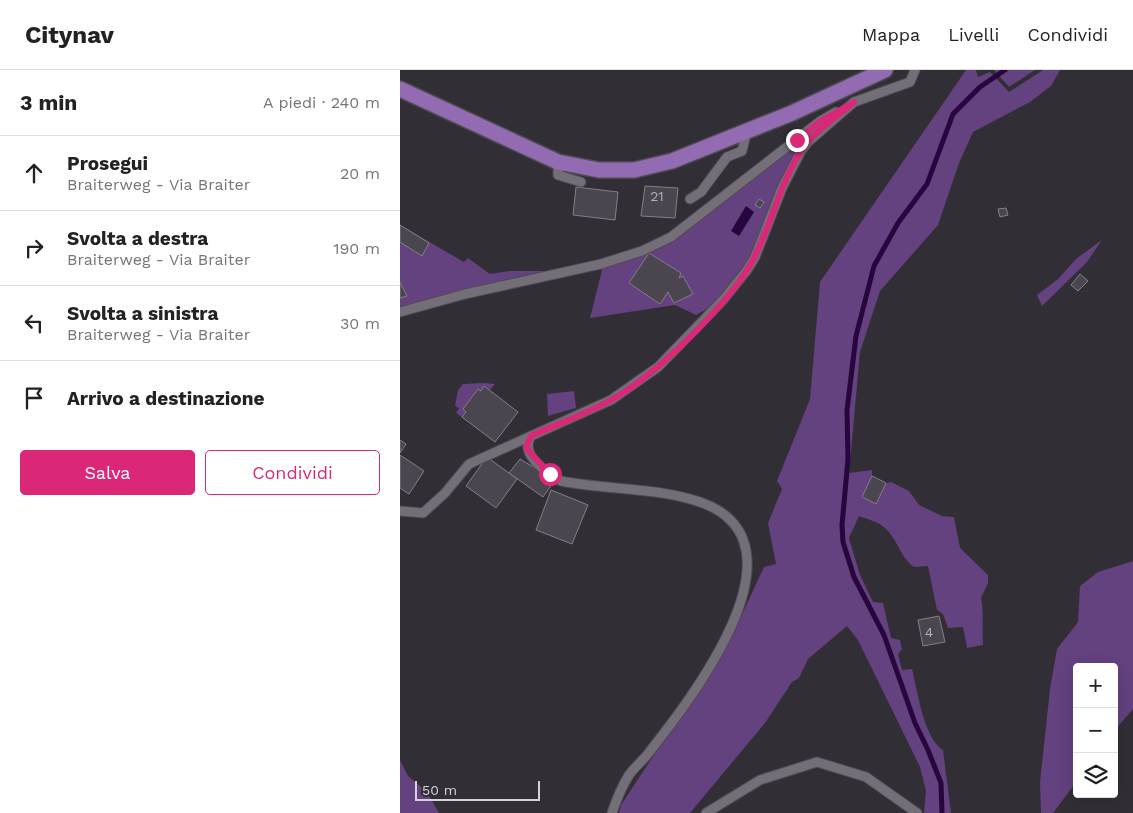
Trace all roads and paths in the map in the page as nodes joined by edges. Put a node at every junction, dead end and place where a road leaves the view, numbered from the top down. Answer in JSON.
{"nodes":[{"id":1,"x":885,"y":70,"type":"edge"},
{"id":2,"x":915,"y":70,"type":"edge"},
{"id":3,"x":400,"y":89,"type":"edge"},
{"id":4,"x":854,"y":102,"type":"junction"},
{"id":5,"x":747,"y":131,"type":"junction"},
{"id":6,"x":558,"y":162,"type":"junction"},
{"id":7,"x":581,"y":182,"type":"dead end"},
{"id":8,"x":690,"y":199,"type":"dead end"},
{"id":9,"x":400,"y":312,"type":"edge"},
{"id":10,"x":531,"y":436,"type":"junction"},
{"id":11,"x":400,"y":511,"type":"edge"},
{"id":12,"x":612,"y":813,"type":"edge"},
{"id":13,"x":706,"y":813,"type":"edge"},
{"id":14,"x":917,"y":813,"type":"edge"}],
"edges":[{"from":1,"to":5,"type":"main road"},
{"from":2,"to":4,"type":"lane"},
{"from":3,"to":6,"type":"main road"},
{"from":4,"to":9,"type":"lane"},
{"from":4,"to":10,"type":"lane"},
{"from":5,"to":6,"type":"main road"},
{"from":5,"to":8,"type":"lane"},
{"from":6,"to":7,"type":"lane"},
{"from":10,"to":11,"type":"lane"},
{"from":10,"to":12,"type":"lane"},
{"from":13,"to":14,"type":"lane"}]}
